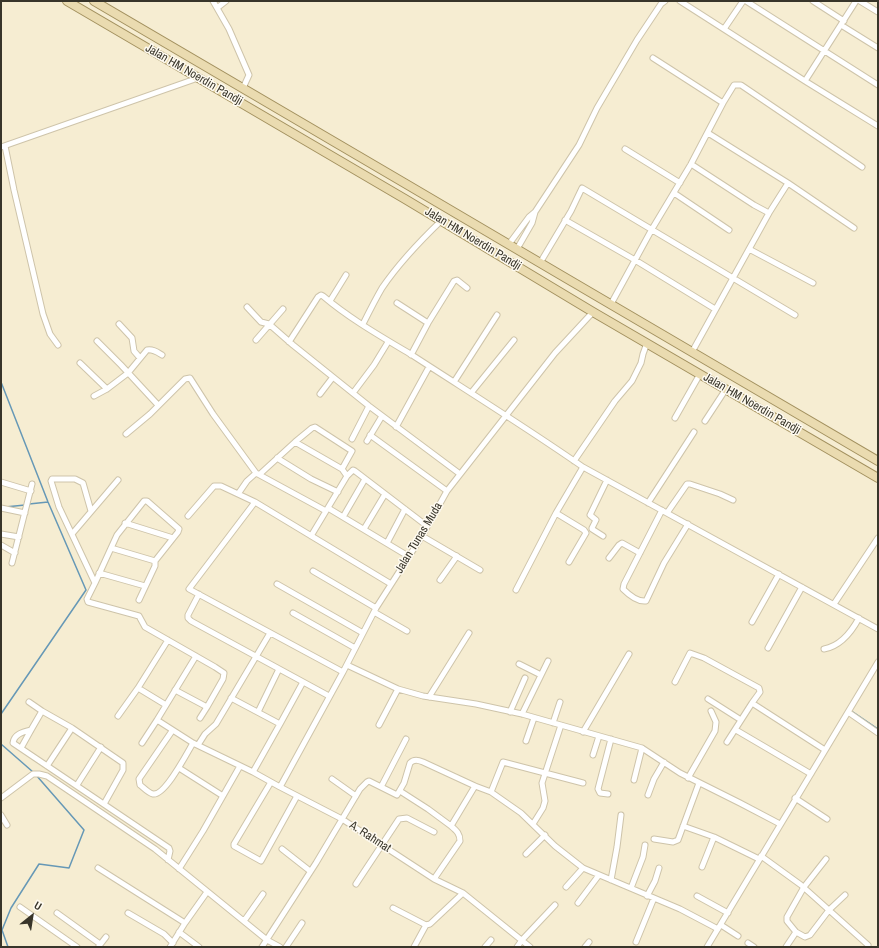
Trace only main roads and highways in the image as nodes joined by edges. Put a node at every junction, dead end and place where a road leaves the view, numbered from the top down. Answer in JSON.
{"nodes":[{"id":1,"x":67,"y":1,"type":"edge"},
{"id":2,"x":94,"y":1,"type":"edge"},
{"id":3,"x":878,"y":461,"type":"edge"},
{"id":4,"x":878,"y":478,"type":"edge"}],
"edges":[{"from":1,"to":4,"type":"main road","name":"Jalan HM Noerdin Pandji"},
{"from":2,"to":3,"type":"main road","name":"Jalan HM Noerdin Pandji"}]}
